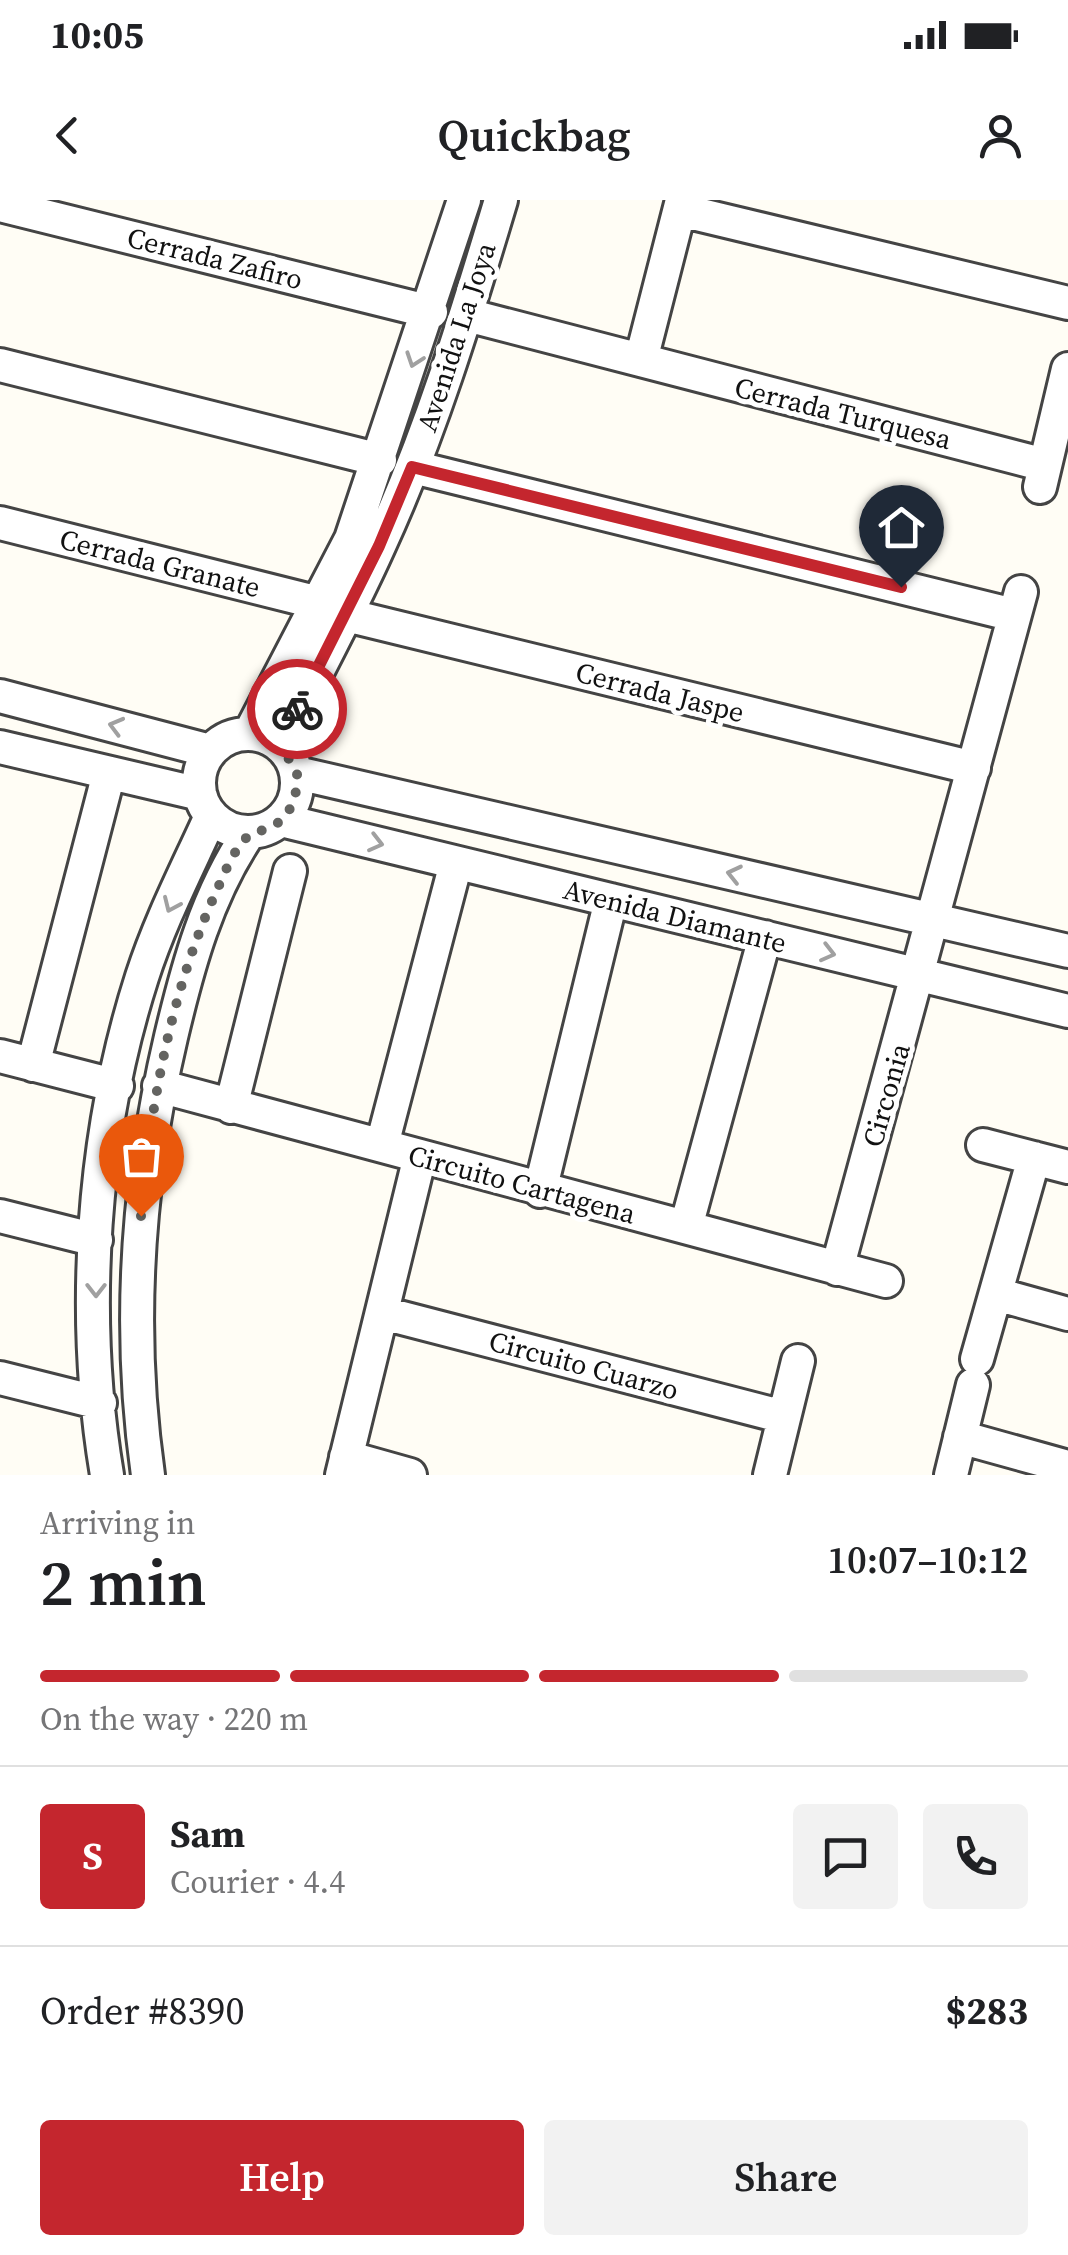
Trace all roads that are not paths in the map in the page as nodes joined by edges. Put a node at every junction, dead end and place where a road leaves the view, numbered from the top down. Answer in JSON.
{"nodes":[{"id":1,"x":464,"y":200,"type":"edge"},
{"id":2,"x":501,"y":200,"type":"edge"},
{"id":3,"x":0,"y":205,"type":"edge"},
{"id":4,"x":681,"y":205,"type":"edge"},
{"id":5,"x":81,"y":212,"type":"edge"},
{"id":6,"x":1068,"y":302,"type":"edge"},
{"id":7,"x":431,"y":312,"type":"junction"},
{"id":8,"x":467,"y":316,"type":"junction"},
{"id":9,"x":640,"y":360,"type":"junction"},
{"id":10,"x":0,"y":365,"type":"edge"},
{"id":11,"x":1068,"y":370,"type":"edge"},
{"id":12,"x":380,"y":460,"type":"junction"},
{"id":13,"x":412,"y":467,"type":"junction"},
{"id":14,"x":0,"y":523,"type":"edge"},
{"id":15,"x":332,"y":609,"type":"junction"},
{"id":16,"x":0,"y":696,"type":"edge"},
{"id":17,"x":265,"y":739,"type":"junction"},
{"id":18,"x":0,"y":747,"type":"edge"},
{"id":19,"x":210,"y":751,"type":"junction"},
{"id":20,"x":974,"y":768,"type":"junction"},
{"id":21,"x":109,"y":773,"type":"junction"},
{"id":22,"x":297,"y":773,"type":"junction"},
{"id":23,"x":205,"y":805,"type":"junction"},
{"id":24,"x":281,"y":820,"type":"junction"},
{"id":25,"x":249,"y":833,"type":"junction"},
{"id":26,"x":456,"y":863,"type":"junction"},
{"id":27,"x":290,"y":871,"type":"dead end"},
{"id":28,"x":611,"y":900,"type":"junction"},
{"id":29,"x":935,"y":920,"type":"junction"},
{"id":30,"x":765,"y":938,"type":"junction"},
{"id":31,"x":1036,"y":944,"type":"junction"},
{"id":32,"x":1068,"y":951,"type":"edge"},
{"id":33,"x":920,"y":975,"type":"junction"},
{"id":34,"x":1024,"y":1000,"type":"junction"},
{"id":35,"x":1068,"y":1011,"type":"edge"},
{"id":36,"x":0,"y":1056,"type":"edge"},
{"id":37,"x":33,"y":1064,"type":"junction"},
{"id":38,"x":117,"y":1086,"type":"junction"},
{"id":39,"x":159,"y":1086,"type":"junction"},
{"id":40,"x":231,"y":1107,"type":"junction"},
{"id":41,"x":983,"y":1144,"type":"dead end"},
{"id":42,"x":382,"y":1146,"type":"junction"},
{"id":43,"x":420,"y":1156,"type":"junction"},
{"id":44,"x":1034,"y":1158,"type":"junction"},
{"id":45,"x":1068,"y":1167,"type":"edge"},
{"id":46,"x":540,"y":1191,"type":"junction"},
{"id":47,"x":0,"y":1216,"type":"edge"},
{"id":48,"x":686,"y":1227,"type":"junction"},
{"id":49,"x":96,"y":1240,"type":"junction"},
{"id":50,"x":837,"y":1269,"type":"junction"},
{"id":51,"x":886,"y":1281,"type":"dead end"},
{"id":52,"x":996,"y":1294,"type":"junction"},
{"id":53,"x":383,"y":1313,"type":"junction"},
{"id":54,"x":1068,"y":1314,"type":"edge"},
{"id":55,"x":798,"y":1361,"type":"dead end"},
{"id":56,"x":0,"y":1378,"type":"edge"},
{"id":57,"x":100,"y":1402,"type":"junction"},
{"id":58,"x":784,"y":1418,"type":"junction"},
{"id":59,"x":960,"y":1437,"type":"junction"},
{"id":60,"x":344,"y":1466,"type":"edge"},
{"id":61,"x":1068,"y":1467,"type":"edge"},
{"id":62,"x":107,"y":1475,"type":"edge"},
{"id":63,"x":148,"y":1475,"type":"edge"},
{"id":64,"x":410,"y":1475,"type":"edge"},
{"id":65,"x":770,"y":1475,"type":"edge"},
{"id":66,"x":952,"y":1475,"type":"edge"}],
"edges":[{"from":1,"to":7,"type":"street","name":"Avenida La Joya"},
{"from":2,"to":8,"type":"street","name":"Avenida La Joya"},
{"from":3,"to":5,"type":"street","name":"Cerrada Zafiro"},
{"from":4,"to":6,"type":"street"},
{"from":4,"to":9,"type":"street"},
{"from":5,"to":7,"type":"street","name":"Cerrada Zafiro"},
{"from":7,"to":12,"type":"street","name":"Avenida La Joya","one_way":true},
{"from":8,"to":9,"type":"street","name":"Cerrada Turquesa"},
{"from":8,"to":13,"type":"street","name":"Avenida La Joya"},
{"from":9,"to":11,"type":"street","name":"Cerrada Turquesa"},
{"from":10,"to":12,"type":"street"},
{"from":12,"to":15,"type":"street","name":"Avenida La Joya"},
{"from":13,"to":15,"type":"street","name":"Avenida La Joya"},
{"from":13,"to":20,"type":"street"},
{"from":14,"to":15,"type":"street","name":"Cerrada Granate"},
{"from":15,"to":17,"type":"street","name":"Avenida La Joya"},
{"from":15,"to":20,"type":"street","name":"Cerrada Jaspe"},
{"from":19,"to":16,"type":"street","one_way":true},
{"from":17,"to":19,"type":"street"},
{"from":17,"to":22,"type":"street"},
{"from":18,"to":21,"type":"street"},
{"from":19,"to":23,"type":"street"},
{"from":20,"to":29,"type":"street"},
{"from":21,"to":23,"type":"street"},
{"from":21,"to":37,"type":"street"},
{"from":22,"to":24,"type":"street"},
{"from":29,"to":22,"type":"street","name":"Avenida Diamante","one_way":true},
{"from":23,"to":25,"type":"street"},
{"from":23,"to":38,"type":"street","one_way":true},
{"from":24,"to":25,"type":"street"},
{"from":24,"to":26,"type":"street","name":"Avenida Diamante","one_way":true},
{"from":25,"to":39,"type":"street"},
{"from":26,"to":28,"type":"street","name":"Avenida Diamante"},
{"from":26,"to":42,"type":"street"},
{"from":27,"to":40,"type":"street"},
{"from":28,"to":30,"type":"street","name":"Avenida Diamante"},
{"from":28,"to":46,"type":"street"},
{"from":29,"to":31,"type":"street","name":"Avenida Diamante"},
{"from":29,"to":33,"type":"street","name":"Circonia"},
{"from":30,"to":33,"type":"street","name":"Avenida Diamante","one_way":true},
{"from":30,"to":48,"type":"street"},
{"from":31,"to":32,"type":"street","name":"Avenida Diamante"},
{"from":31,"to":34,"type":"street"},
{"from":33,"to":34,"type":"street","name":"Avenida Diamante"},
{"from":33,"to":50,"type":"street","name":"Circonia"},
{"from":34,"to":35,"type":"street","name":"Avenida Diamante"},
{"from":36,"to":37,"type":"street"},
{"from":37,"to":38,"type":"street"},
{"from":38,"to":49,"type":"street"},
{"from":39,"to":40,"type":"street","name":"Circuito Cartagena"},
{"from":39,"to":63,"type":"street"},
{"from":40,"to":42,"type":"street","name":"Circuito Cartagena"},
{"from":41,"to":44,"type":"street"},
{"from":42,"to":43,"type":"street","name":"Circuito Cartagena"},
{"from":43,"to":46,"type":"street","name":"Circuito Cartagena"},
{"from":43,"to":53,"type":"street"},
{"from":44,"to":45,"type":"street"},
{"from":44,"to":52,"type":"street"},
{"from":46,"to":48,"type":"street","name":"Circuito Cartagena"},
{"from":47,"to":49,"type":"street"},
{"from":48,"to":50,"type":"street","name":"Circuito Cartagena"},
{"from":49,"to":57,"type":"street","one_way":true},
{"from":50,"to":51,"type":"street","name":"Circuito Cartagena"},
{"from":52,"to":54,"type":"street"},
{"from":52,"to":59,"type":"street"},
{"from":53,"to":58,"type":"street","name":"Circuito Cuarzo"},
{"from":53,"to":60,"type":"street"},
{"from":55,"to":58,"type":"street"},
{"from":56,"to":57,"type":"street"},
{"from":57,"to":62,"type":"street"},
{"from":58,"to":65,"type":"street"},
{"from":59,"to":61,"type":"street"},
{"from":59,"to":66,"type":"street"},
{"from":60,"to":64,"type":"street"}]}
